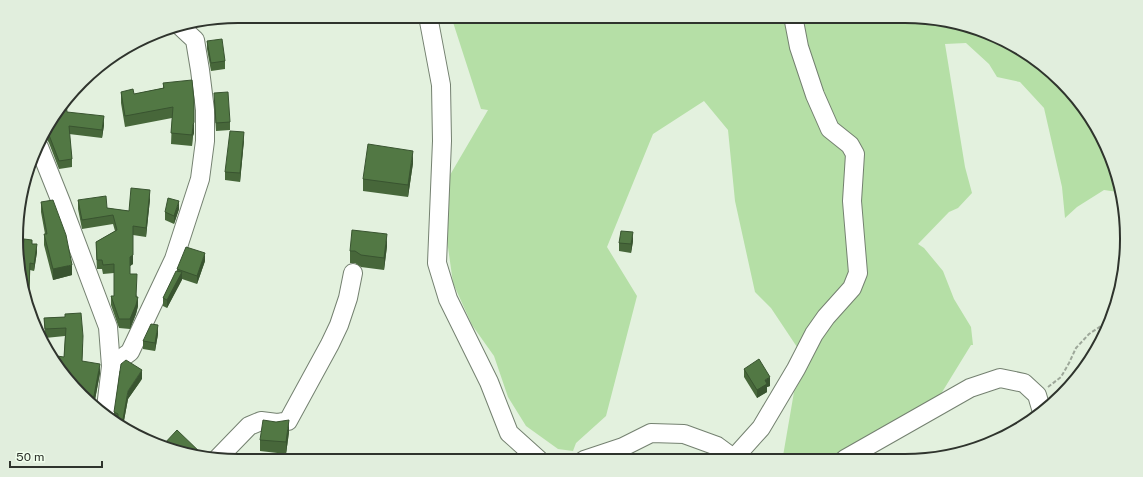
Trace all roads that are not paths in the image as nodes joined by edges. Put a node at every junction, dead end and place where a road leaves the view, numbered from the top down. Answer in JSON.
{"nodes":[{"id":1,"x":429,"y":23,"type":"edge"},
{"id":2,"x":794,"y":23,"type":"edge"},
{"id":3,"x":184,"y":30,"type":"edge"},
{"id":4,"x":41,"y":152,"type":"edge"},
{"id":5,"x":353,"y":273,"type":"dead end"},
{"id":6,"x":111,"y":366,"type":"junction"},
{"id":7,"x":1040,"y":406,"type":"edge"},
{"id":8,"x":106,"y":408,"type":"edge"},
{"id":9,"x":712,"y":453,"type":"edge"},
{"id":10,"x":222,"y":454,"type":"edge"},
{"id":11,"x":532,"y":454,"type":"edge"},
{"id":12,"x":600,"y":454,"type":"edge"},
{"id":13,"x":739,"y":454,"type":"edge"},
{"id":14,"x":854,"y":454,"type":"edge"}],
"edges":[{"from":1,"to":11,"type":"street"},
{"from":2,"to":13,"type":"street"},
{"from":3,"to":6,"type":"street"},
{"from":4,"to":6,"type":"street"},
{"from":5,"to":10,"type":"street"},
{"from":6,"to":8,"type":"street"},
{"from":7,"to":14,"type":"street"},
{"from":9,"to":12,"type":"street"}]}
